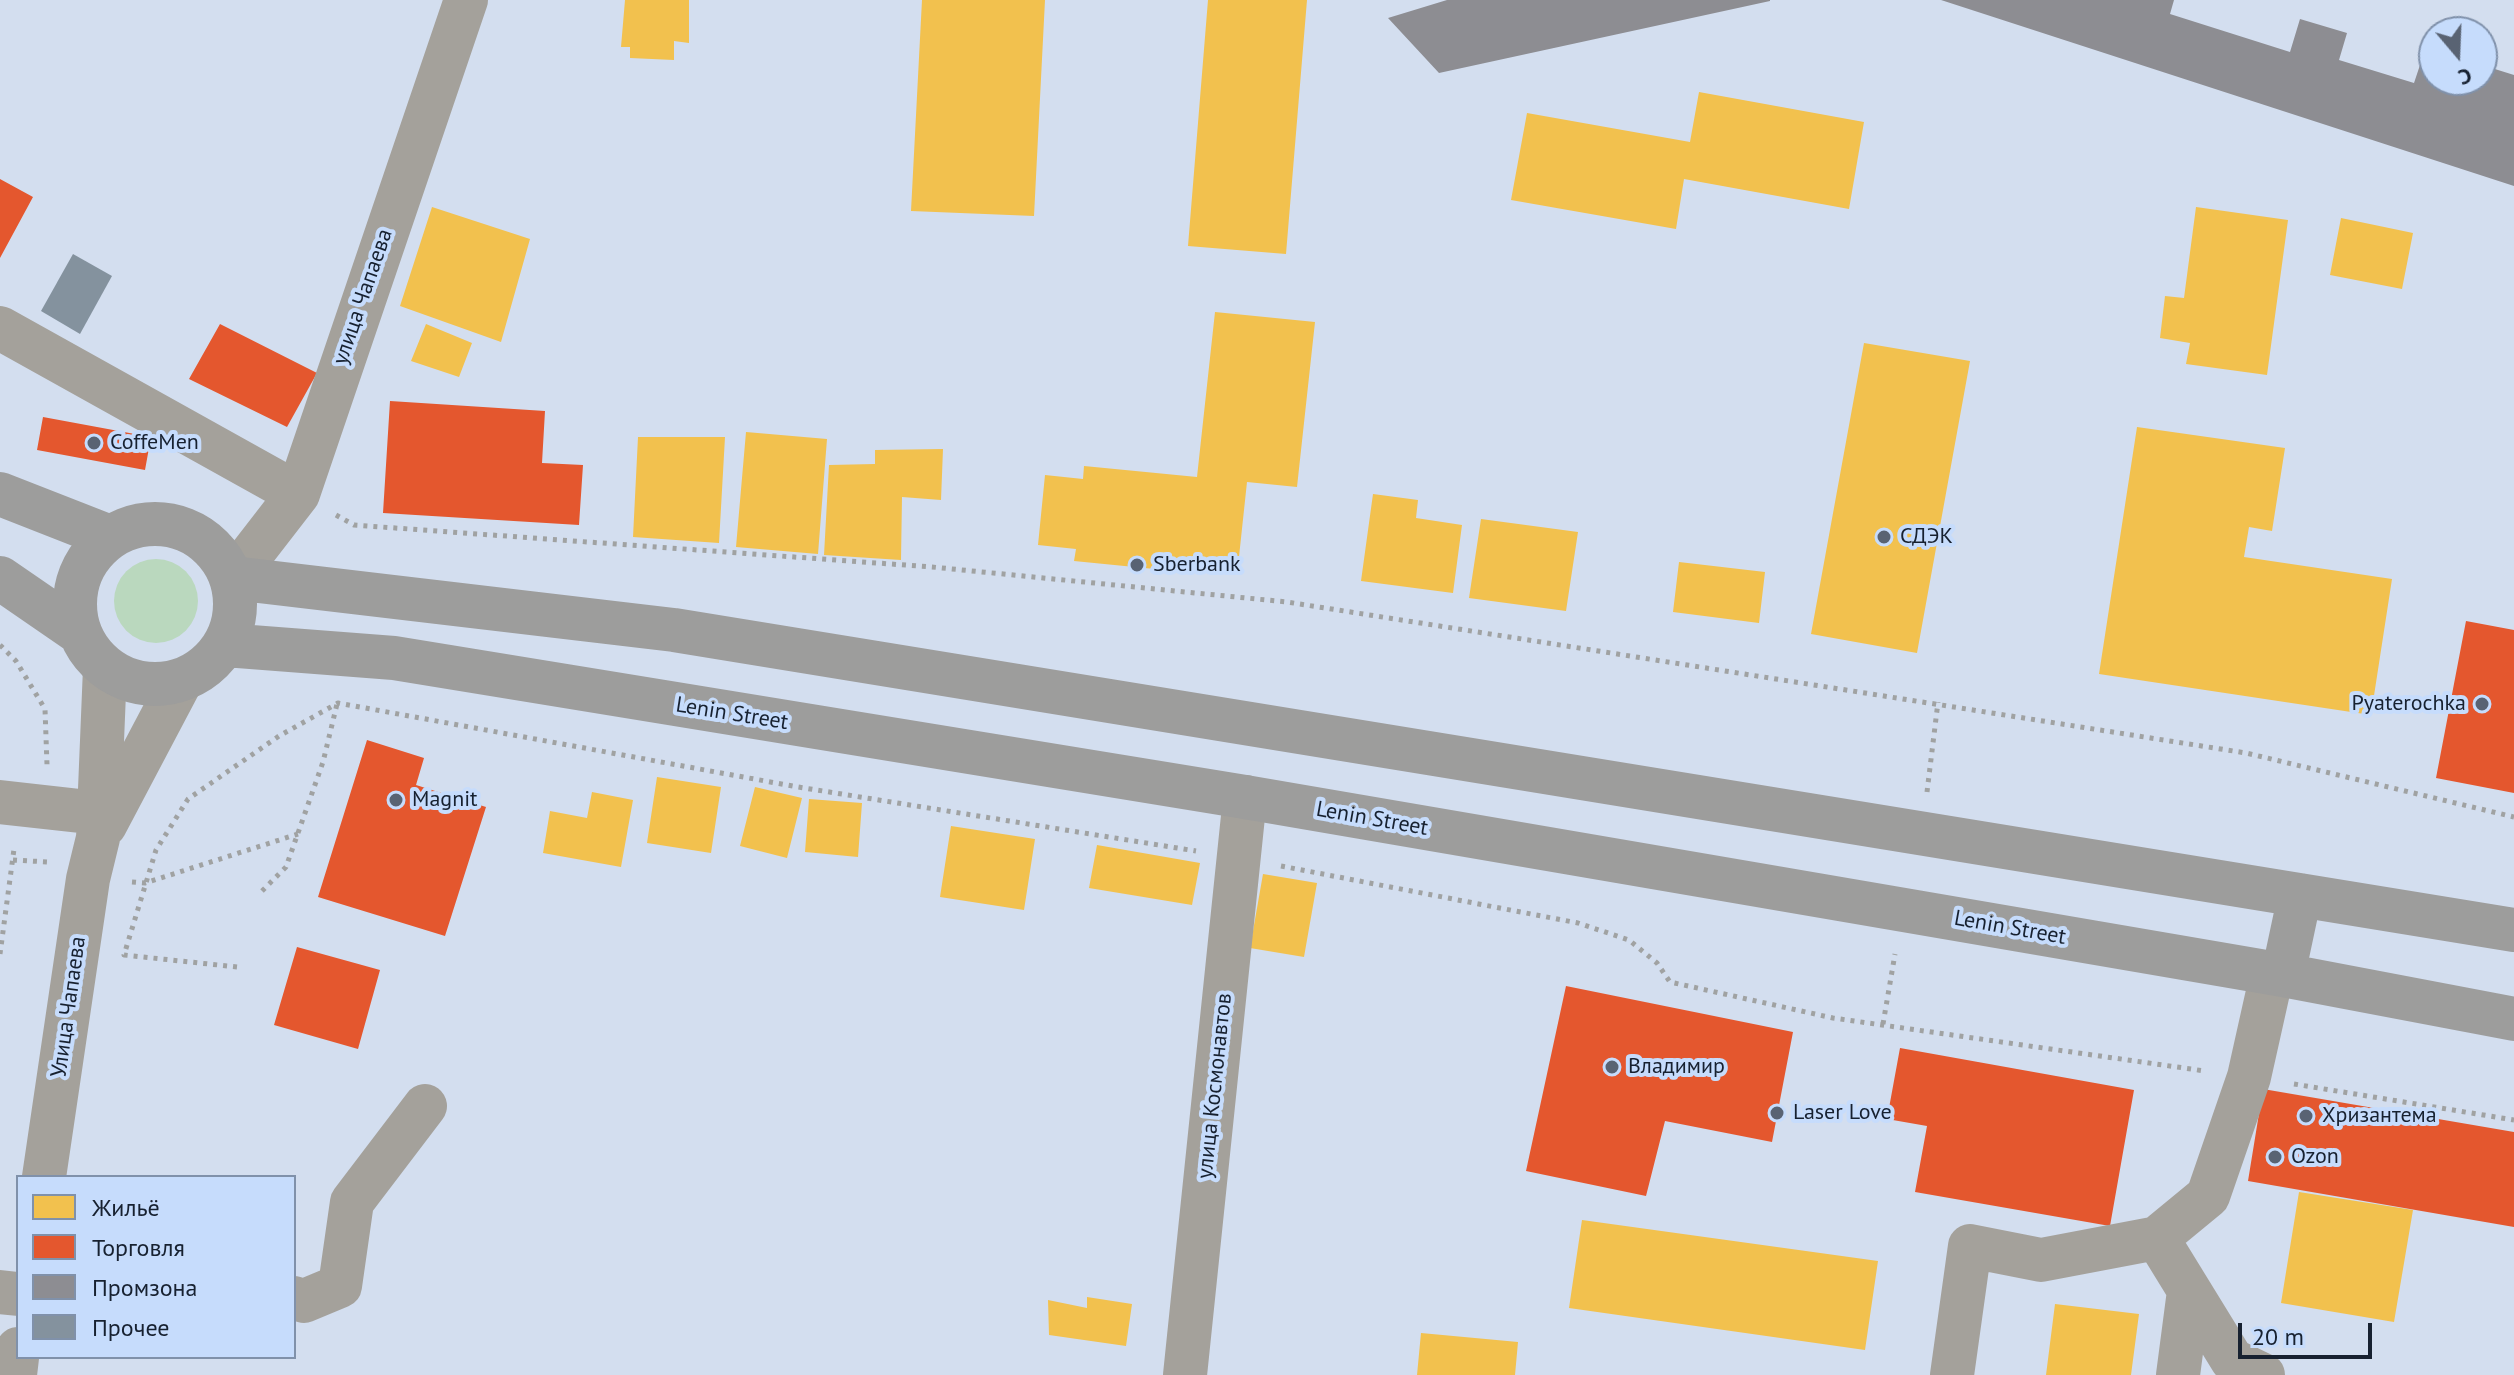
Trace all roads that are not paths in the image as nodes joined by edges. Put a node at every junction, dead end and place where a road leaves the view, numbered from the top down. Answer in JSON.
{"nodes":[{"id":1,"x":466,"y":0,"type":"edge"},
{"id":2,"x":0,"y":328,"type":"edge"},
{"id":3,"x":0,"y":494,"type":"edge"},
{"id":4,"x":298,"y":494,"type":"junction"},
{"id":5,"x":110,"y":537,"type":"junction"},
{"id":6,"x":0,"y":578,"type":"edge"},
{"id":7,"x":233,"y":578,"type":"junction"},
{"id":8,"x":80,"y":633,"type":"junction"},
{"id":9,"x":225,"y":645,"type":"junction"},
{"id":10,"x":105,"y":668,"type":"junction"},
{"id":11,"x":181,"y":681,"type":"junction"},
{"id":12,"x":1245,"y":797,"type":"junction"},
{"id":13,"x":0,"y":802,"type":"edge"},
{"id":14,"x":98,"y":825,"type":"junction"},
{"id":15,"x":2300,"y":895,"type":"junction"},
{"id":16,"x":2514,"y":930,"type":"edge"},
{"id":17,"x":2278,"y":974,"type":"junction"},
{"id":18,"x":2514,"y":1019,"type":"edge"},
{"id":19,"x":425,"y":1106,"type":"dead end"},
{"id":20,"x":44,"y":1175,"type":"edge"},
{"id":21,"x":2157,"y":1238,"type":"junction"},
{"id":22,"x":2189,"y":1291,"type":"junction"},
{"id":23,"x":296,"y":1299,"type":"edge"},
{"id":24,"x":1185,"y":1375,"type":"edge"},
{"id":25,"x":1952,"y":1375,"type":"edge"},
{"id":26,"x":2178,"y":1375,"type":"edge"},
{"id":27,"x":2263,"y":1375,"type":"edge"}],
"edges":[{"from":1,"to":4,"type":"street","name":"улица Чапаева"},
{"from":2,"to":4,"type":"street"},
{"from":3,"to":5,"type":"main road"},
{"from":4,"to":7,"type":"street","name":"улица Чапаева"},
{"from":5,"to":7,"type":"main road"},
{"from":5,"to":8,"type":"main road"},
{"from":6,"to":8,"type":"main road"},
{"from":7,"to":9,"type":"main road"},
{"from":7,"to":15,"type":"main road"},
{"from":8,"to":10,"type":"main road"},
{"from":9,"to":11,"type":"main road"},
{"from":9,"to":12,"type":"main road","name":"Lenin Street"},
{"from":10,"to":11,"type":"main road"},
{"from":10,"to":14,"type":"street"},
{"from":11,"to":14,"type":"street"},
{"from":12,"to":17,"type":"main road","name":"Lenin Street"},
{"from":12,"to":24,"type":"street","name":"улица Космонавтов"},
{"from":13,"to":14,"type":"street"},
{"from":14,"to":20,"type":"street","name":"Улица Чапаева"},
{"from":15,"to":16,"type":"main road"},
{"from":15,"to":17,"type":"main road"},
{"from":17,"to":18,"type":"main road","name":"Lenin Street"},
{"from":17,"to":21,"type":"street"},
{"from":19,"to":23,"type":"street"},
{"from":21,"to":22,"type":"street"},
{"from":21,"to":25,"type":"street"},
{"from":22,"to":26,"type":"street"},
{"from":22,"to":27,"type":"street"}]}
